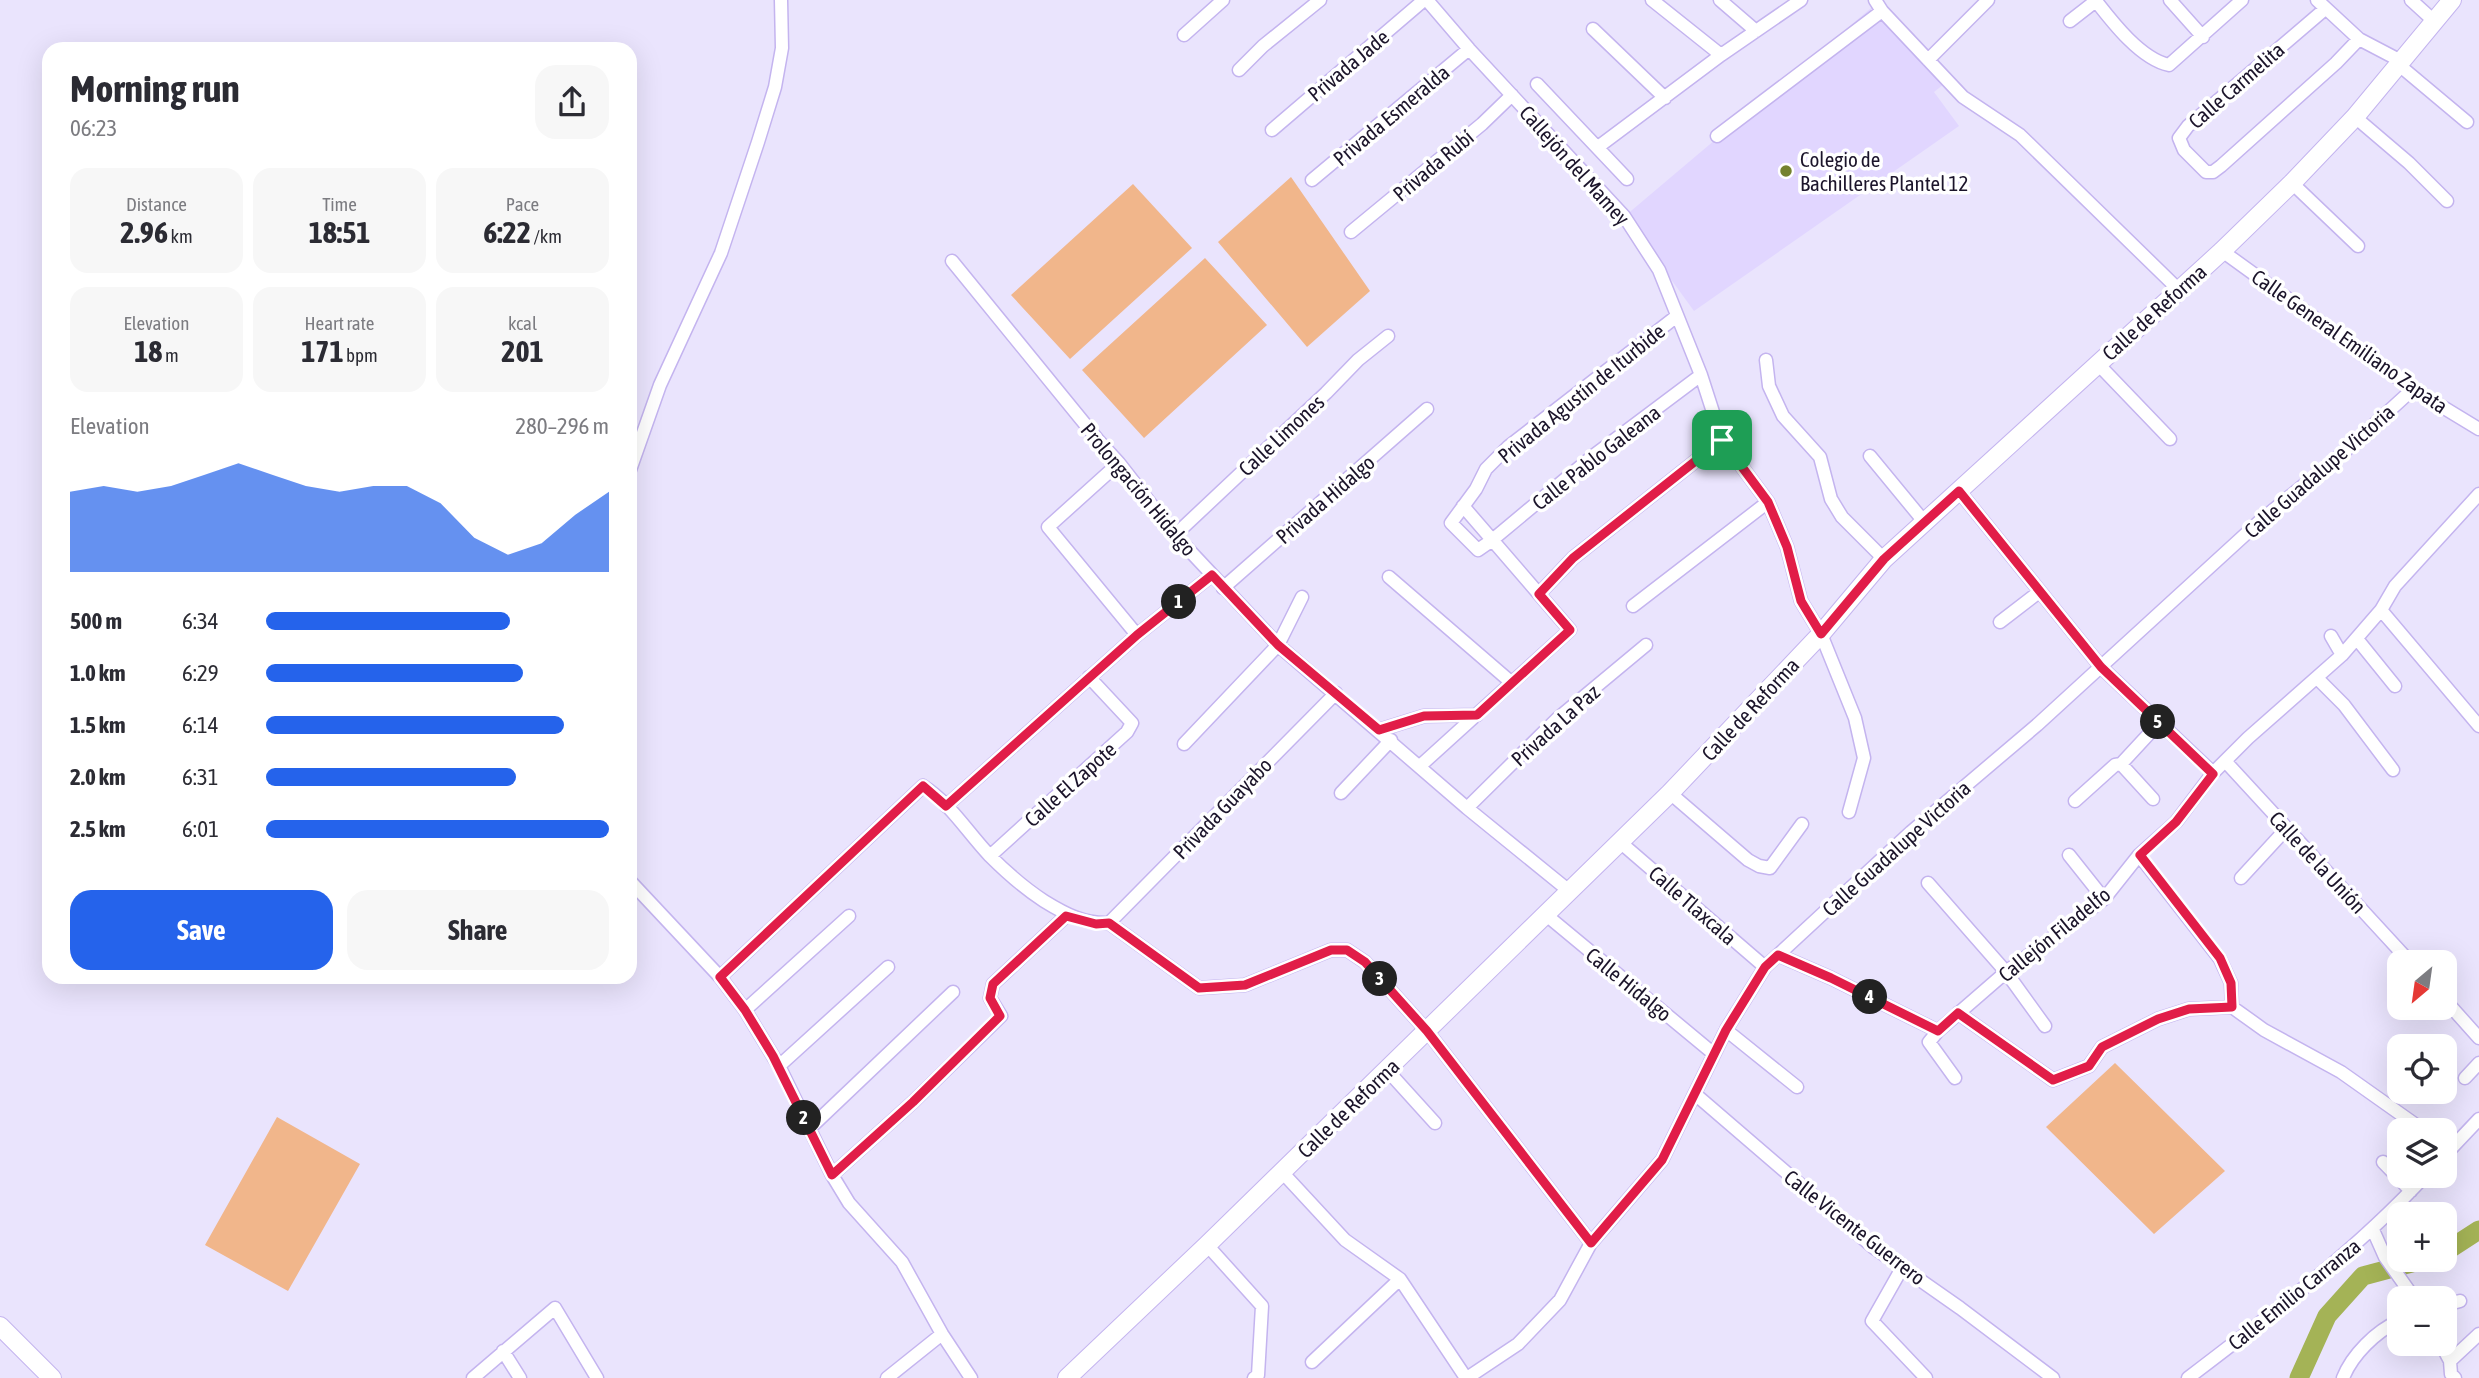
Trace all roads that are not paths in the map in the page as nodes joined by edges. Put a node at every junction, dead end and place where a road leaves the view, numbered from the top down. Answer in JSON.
{"nodes":[{"id":1,"x":781,"y":0,"type":"edge"},
{"id":2,"x":1223,"y":0,"type":"edge"},
{"id":3,"x":1320,"y":0,"type":"edge"},
{"id":4,"x":1425,"y":0,"type":"edge"},
{"id":5,"x":1652,"y":0,"type":"edge"},
{"id":6,"x":1720,"y":0,"type":"edge"},
{"id":7,"x":1801,"y":0,"type":"edge"},
{"id":8,"x":1988,"y":0,"type":"edge"},
{"id":9,"x":2170,"y":0,"type":"edge"},
{"id":10,"x":2242,"y":0,"type":"edge"},
{"id":11,"x":2411,"y":0,"type":"edge"},
{"id":12,"x":2452,"y":0,"type":"edge"},
{"id":13,"x":2097,"y":1,"type":"edge"},
{"id":14,"x":2321,"y":4,"type":"edge"},
{"id":15,"x":1878,"y":6,"type":"edge"},
{"id":16,"x":2070,"y":21,"type":"dead end"},
{"id":17,"x":2434,"y":21,"type":"junction"},
{"id":18,"x":1592,"y":29,"type":"dead end"},
{"id":19,"x":1756,"y":31,"type":"junction"},
{"id":20,"x":1184,"y":35,"type":"dead end"},
{"id":21,"x":2203,"y":37,"type":"junction"},
{"id":22,"x":2359,"y":39,"type":"junction"},
{"id":23,"x":1469,"y":50,"type":"junction"},
{"id":24,"x":1721,"y":55,"type":"junction"},
{"id":25,"x":1928,"y":60,"type":"junction"},
{"id":26,"x":2400,"y":63,"type":"junction"},
{"id":27,"x":1239,"y":70,"type":"dead end"},
{"id":28,"x":1537,"y":84,"type":"dead end"},
{"id":29,"x":1512,"y":95,"type":"junction"},
{"id":30,"x":1665,"y":98,"type":"junction"},
{"id":31,"x":2355,"y":117,"type":"junction"},
{"id":32,"x":2467,"y":122,"type":"dead end"},
{"id":33,"x":1272,"y":130,"type":"dead end"},
{"id":34,"x":1717,"y":136,"type":"dead end"},
{"id":35,"x":1598,"y":147,"type":"junction"},
{"id":36,"x":1627,"y":179,"type":"dead end"},
{"id":37,"x":1312,"y":180,"type":"dead end"},
{"id":38,"x":2292,"y":183,"type":"junction"},
{"id":39,"x":2447,"y":201,"type":"dead end"},
{"id":40,"x":1351,"y":232,"type":"dead end"},
{"id":41,"x":2358,"y":246,"type":"dead end"},
{"id":42,"x":2222,"y":251,"type":"junction"},
{"id":43,"x":953,"y":261,"type":"dead end"},
{"id":44,"x":2179,"y":290,"type":"junction"},
{"id":45,"x":1677,"y":316,"type":"junction"},
{"id":46,"x":1388,"y":336,"type":"dead end"},
{"id":47,"x":1766,"y":360,"type":"dead end"},
{"id":48,"x":2097,"y":363,"type":"junction"},
{"id":49,"x":1701,"y":375,"type":"junction"},
{"id":50,"x":2413,"y":389,"type":"junction"},
{"id":51,"x":1427,"y":409,"type":"dead end"},
{"id":52,"x":2479,"y":429,"type":"edge"},
{"id":53,"x":2170,"y":439,"type":"dead end"},
{"id":54,"x":1722,"y":440,"type":"junction"},
{"id":55,"x":637,"y":450,"type":"edge"},
{"id":56,"x":1870,"y":456,"type":"dead end"},
{"id":57,"x":1119,"y":463,"type":"junction"},
{"id":58,"x":1959,"y":491,"type":"junction"},
{"id":59,"x":2479,"y":494,"type":"edge"},
{"id":60,"x":1768,"y":502,"type":"junction"},
{"id":61,"x":1463,"y":506,"type":"junction"},
{"id":62,"x":1926,"y":524,"type":"junction"},
{"id":63,"x":1175,"y":535,"type":"junction"},
{"id":64,"x":1492,"y":541,"type":"junction"},
{"id":65,"x":1478,"y":550,"type":"joint"},
{"id":66,"x":1884,"y":559,"type":"junction"},
{"id":67,"x":1212,"y":575,"type":"junction"},
{"id":68,"x":1390,"y":577,"type":"dead end"},
{"id":69,"x":1223,"y":588,"type":"junction"},
{"id":70,"x":2039,"y":592,"type":"junction"},
{"id":71,"x":1539,"y":594,"type":"junction"},
{"id":72,"x":1302,"y":597,"type":"dead end"},
{"id":73,"x":1633,"y":606,"type":"dead end"},
{"id":74,"x":2381,"y":610,"type":"junction"},
{"id":75,"x":2000,"y":622,"type":"dead end"},
{"id":76,"x":1821,"y":634,"type":"junction"},
{"id":77,"x":1137,"y":635,"type":"junction"},
{"id":78,"x":2331,"y":636,"type":"dead end"},
{"id":79,"x":2357,"y":639,"type":"junction"},
{"id":80,"x":1278,"y":645,"type":"junction"},
{"id":81,"x":1646,"y":645,"type":"dead end"},
{"id":82,"x":2342,"y":655,"type":"junction"},
{"id":83,"x":2101,"y":667,"type":"junction"},
{"id":84,"x":1089,"y":677,"type":"junction"},
{"id":85,"x":2317,"y":678,"type":"junction"},
{"id":86,"x":1513,"y":683,"type":"junction"},
{"id":87,"x":2395,"y":686,"type":"dead end"},
{"id":88,"x":1336,"y":693,"type":"junction"},
{"id":89,"x":1477,"y":715,"type":"junction"},
{"id":90,"x":2159,"y":723,"type":"junction"},
{"id":91,"x":2479,"y":726,"type":"edge"},
{"id":92,"x":1379,"y":730,"type":"junction"},
{"id":93,"x":1391,"y":740,"type":"junction"},
{"id":94,"x":1184,"y":744,"type":"dead end"},
{"id":95,"x":2225,"y":761,"type":"junction"},
{"id":96,"x":2121,"y":764,"type":"junction"},
{"id":97,"x":1420,"y":766,"type":"junction"},
{"id":98,"x":2393,"y":769,"type":"dead end"},
{"id":99,"x":2213,"y":774,"type":"junction"},
{"id":100,"x":1341,"y":793,"type":"dead end"},
{"id":101,"x":1671,"y":793,"type":"junction"},
{"id":102,"x":2153,"y":799,"type":"dead end"},
{"id":103,"x":2075,"y":801,"type":"dead end"},
{"id":104,"x":946,"y":806,"type":"junction"},
{"id":105,"x":1467,"y":808,"type":"junction"},
{"id":106,"x":1849,"y":812,"type":"dead end"},
{"id":107,"x":1802,"y":824,"type":"dead end"},
{"id":108,"x":2287,"y":828,"type":"junction"},
{"id":109,"x":1620,"y":842,"type":"junction"},
{"id":110,"x":2069,"y":855,"type":"dead end"},
{"id":111,"x":2140,"y":855,"type":"junction"},
{"id":112,"x":990,"y":856,"type":"junction"},
{"id":113,"x":2241,"y":878,"type":"dead end"},
{"id":114,"x":1928,"y":883,"type":"dead end"},
{"id":115,"x":637,"y":888,"type":"edge"},
{"id":116,"x":1568,"y":890,"type":"junction"},
{"id":117,"x":2104,"y":899,"type":"junction"},
{"id":118,"x":1545,"y":915,"type":"junction"},
{"id":119,"x":849,"y":916,"type":"dead end"},
{"id":120,"x":1066,"y":916,"type":"junction"},
{"id":121,"x":1109,"y":923,"type":"junction"},
{"id":122,"x":2399,"y":950,"type":"edge"},
{"id":123,"x":1778,"y":955,"type":"junction"},
{"id":124,"x":888,"y":967,"type":"dead end"},
{"id":125,"x":1765,"y":967,"type":"junction"},
{"id":126,"x":2006,"y":972,"type":"junction"},
{"id":127,"x":720,"y":977,"type":"junction"},
{"id":128,"x":953,"y":992,"type":"dead end"},
{"id":129,"x":2232,"y":1007,"type":"junction"},
{"id":130,"x":745,"y":1010,"type":"junction"},
{"id":131,"x":1958,"y":1013,"type":"junction"},
{"id":132,"x":2457,"y":1013,"type":"edge"},
{"id":133,"x":2045,"y":1026,"type":"dead end"},
{"id":134,"x":1726,"y":1030,"type":"junction"},
{"id":135,"x":1427,"y":1031,"type":"junction"},
{"id":136,"x":1938,"y":1031,"type":"junction"},
{"id":137,"x":2479,"y":1038,"type":"edge"},
{"id":138,"x":1714,"y":1054,"type":"junction"},
{"id":139,"x":2479,"y":1063,"type":"edge"},
{"id":140,"x":779,"y":1066,"type":"junction"},
{"id":141,"x":1387,"y":1070,"type":"junction"},
{"id":142,"x":1955,"y":1078,"type":"dead end"},
{"id":143,"x":2465,"y":1078,"type":"dead end"},
{"id":144,"x":1797,"y":1087,"type":"dead end"},
{"id":145,"x":1695,"y":1094,"type":"junction"},
{"id":146,"x":2406,"y":1118,"type":"edge"},
{"id":147,"x":2479,"y":1119,"type":"edge"},
{"id":148,"x":1435,"y":1123,"type":"dead end"},
{"id":149,"x":809,"y":1129,"type":"junction"},
{"id":150,"x":2457,"y":1141,"type":"edge"},
{"id":151,"x":2384,"y":1162,"type":"dead end"},
{"id":152,"x":1282,"y":1172,"type":"junction"},
{"id":153,"x":832,"y":1175,"type":"junction"},
{"id":154,"x":2414,"y":1188,"type":"edge"},
{"id":155,"x":2411,"y":1191,"type":"junction"},
{"id":156,"x":2373,"y":1230,"type":"junction"},
{"id":157,"x":1591,"y":1243,"type":"junction"},
{"id":158,"x":1208,"y":1245,"type":"junction"},
{"id":159,"x":1902,"y":1268,"type":"junction"},
{"id":160,"x":1400,"y":1279,"type":"junction"},
{"id":161,"x":2405,"y":1286,"type":"edge"},
{"id":162,"x":2460,"y":1301,"type":"dead end"},
{"id":163,"x":2457,"y":1302,"type":"edge"},
{"id":164,"x":0,"y":1326,"type":"edge"},
{"id":165,"x":2387,"y":1330,"type":"edge"},
{"id":166,"x":942,"y":1334,"type":"junction"},
{"id":167,"x":2479,"y":1334,"type":"edge"},
{"id":168,"x":503,"y":1351,"type":"junction"},
{"id":169,"x":2447,"y":1356,"type":"edge"},
{"id":170,"x":2450,"y":1361,"type":"junction"},
{"id":171,"x":1312,"y":1362,"type":"dead end"},
{"id":172,"x":1076,"y":1375,"type":"edge"},
{"id":173,"x":2045,"y":1376,"type":"edge"},
{"id":174,"x":52,"y":1378,"type":"edge"},
{"id":175,"x":473,"y":1378,"type":"edge"},
{"id":176,"x":520,"y":1378,"type":"edge"},
{"id":177,"x":597,"y":1378,"type":"edge"},
{"id":178,"x":887,"y":1378,"type":"edge"},
{"id":179,"x":971,"y":1378,"type":"edge"},
{"id":180,"x":1254,"y":1378,"type":"edge"},
{"id":181,"x":1466,"y":1378,"type":"edge"},
{"id":182,"x":1926,"y":1378,"type":"edge"},
{"id":183,"x":2188,"y":1378,"type":"edge"},
{"id":184,"x":2343,"y":1378,"type":"edge"},
{"id":185,"x":2455,"y":1378,"type":"edge"}],
"edges":[{"from":1,"to":55,"type":"street"},
{"from":2,"to":20,"type":"street"},
{"from":3,"to":27,"type":"street"},
{"from":4,"to":23,"type":"street","name":"Callejón del Mamey"},
{"from":4,"to":33,"type":"street","name":"Privada Jade"},
{"from":5,"to":24,"type":"street"},
{"from":6,"to":19,"type":"street"},
{"from":7,"to":19,"type":"street"},
{"from":8,"to":25,"type":"street"},
{"from":9,"to":21,"type":"street"},
{"from":10,"to":21,"type":"street"},
{"from":11,"to":17,"type":"street"},
{"from":12,"to":17,"type":"main road","name":"Calle de Reforma"},
{"from":13,"to":16,"type":"street"},
{"from":13,"to":21,"type":"street"},
{"from":14,"to":22,"type":"street"},
{"from":14,"to":22,"type":"street","name":"Calle Carmelita"},
{"from":15,"to":25,"type":"street"},
{"from":15,"to":34,"type":"street"},
{"from":17,"to":26,"type":"main road","name":"Calle de Reforma"},
{"from":18,"to":30,"type":"street"},
{"from":19,"to":24,"type":"street"},
{"from":22,"to":26,"type":"street"},
{"from":23,"to":29,"type":"street","name":"Callejón del Mamey"},
{"from":23,"to":37,"type":"street","name":"Privada Esmeralda"},
{"from":24,"to":30,"type":"street"},
{"from":25,"to":44,"type":"street"},
{"from":26,"to":31,"type":"main road","name":"Calle de Reforma"},
{"from":26,"to":32,"type":"street"},
{"from":28,"to":35,"type":"street"},
{"from":29,"to":40,"type":"street","name":"Privada Rubí"},
{"from":29,"to":45,"type":"street","name":"Callejón del Mamey"},
{"from":30,"to":35,"type":"street"},
{"from":31,"to":38,"type":"main road","name":"Calle de Reforma"},
{"from":31,"to":39,"type":"street"},
{"from":35,"to":36,"type":"street"},
{"from":38,"to":41,"type":"street"},
{"from":38,"to":42,"type":"main road","name":"Calle de Reforma"},
{"from":42,"to":44,"type":"main road","name":"Calle de Reforma"},
{"from":42,"to":50,"type":"street","name":"Calle General Emiliano Zapata"},
{"from":43,"to":57,"type":"street","name":"Prolongación Hidalgo"},
{"from":44,"to":48,"type":"main road","name":"Calle de Reforma"},
{"from":45,"to":49,"type":"street","name":"Callejón del Mamey"},
{"from":45,"to":61,"type":"street","name":"Privada Agustín de Iturbide"},
{"from":46,"to":63,"type":"street","name":"Calle Limones"},
{"from":47,"to":66,"type":"street"},
{"from":48,"to":53,"type":"street"},
{"from":48,"to":58,"type":"main road","name":"Calle de Reforma"},
{"from":49,"to":54,"type":"street","name":"Callejón del Mamey"},
{"from":49,"to":64,"type":"street","name":"Calle Pablo Galeana"},
{"from":50,"to":52,"type":"street","name":"Calle General Emiliano Zapata"},
{"from":50,"to":83,"type":"street","name":"Calle Guadalupe Victoria"},
{"from":51,"to":69,"type":"street","name":"Privada Hidalgo"},
{"from":54,"to":60,"type":"street","name":"Callejón del Mamey"},
{"from":54,"to":71,"type":"street"},
{"from":56,"to":62,"type":"street"},
{"from":57,"to":63,"type":"street","name":"Prolongación Hidalgo"},
{"from":57,"to":77,"type":"street"},
{"from":58,"to":62,"type":"main road","name":"Calle de Reforma"},
{"from":58,"to":70,"type":"street"},
{"from":59,"to":74,"type":"street","name":"Callejón Filadelfo"},
{"from":60,"to":73,"type":"street"},
{"from":60,"to":76,"type":"street","name":"Callejón del Mamey"},
{"from":61,"to":64,"type":"street"},
{"from":61,"to":65,"type":"street","name":"Privada Agustín de Iturbide"},
{"from":62,"to":66,"type":"main road","name":"Calle de Reforma"},
{"from":63,"to":67,"type":"street","name":"Prolongación Hidalgo"},
{"from":64,"to":65,"type":"street","name":"Calle Pablo Galeana"},
{"from":64,"to":71,"type":"street"},
{"from":66,"to":76,"type":"main road","name":"Calle de Reforma"},
{"from":67,"to":69,"type":"street","name":"Prolongación Hidalgo"},
{"from":67,"to":77,"type":"street"},
{"from":68,"to":86,"type":"street"},
{"from":69,"to":80,"type":"street","name":"Prolongación Hidalgo"},
{"from":70,"to":75,"type":"street"},
{"from":70,"to":83,"type":"street"},
{"from":71,"to":86,"type":"street"},
{"from":72,"to":80,"type":"street"},
{"from":74,"to":79,"type":"street","name":"Callejón Filadelfo"},
{"from":74,"to":91,"type":"street"},
{"from":76,"to":101,"type":"main road","name":"Calle de Reforma"},
{"from":76,"to":106,"type":"street","name":"Callejón del Mamey"},
{"from":77,"to":84,"type":"street"},
{"from":78,"to":82,"type":"street"},
{"from":79,"to":82,"type":"street","name":"Callejón Filadelfo"},
{"from":79,"to":87,"type":"street"},
{"from":80,"to":88,"type":"street","name":"Prolongación Hidalgo"},
{"from":80,"to":94,"type":"street"},
{"from":81,"to":105,"type":"street","name":"Privada La Paz"},
{"from":82,"to":85,"type":"street","name":"Callejón Filadelfo"},
{"from":83,"to":90,"type":"street"},
{"from":83,"to":123,"type":"street","name":"Calle Guadalupe Victoria"},
{"from":84,"to":104,"type":"street"},
{"from":84,"to":112,"type":"street","name":"Calle El Zapote"},
{"from":85,"to":95,"type":"street","name":"Callejón Filadelfo"},
{"from":85,"to":98,"type":"street"},
{"from":86,"to":89,"type":"street"},
{"from":88,"to":92,"type":"street","name":"Prolongación Hidalgo"},
{"from":88,"to":121,"type":"street","name":"Privada Guayabo"},
{"from":89,"to":92,"type":"street"},
{"from":89,"to":97,"type":"street"},
{"from":90,"to":96,"type":"street"},
{"from":90,"to":99,"type":"street"},
{"from":92,"to":93,"type":"street","name":"Prolongación Hidalgo"},
{"from":93,"to":97,"type":"street","name":"Prolongación Hidalgo"},
{"from":93,"to":100,"type":"street"},
{"from":95,"to":99,"type":"street","name":"Callejón Filadelfo"},
{"from":95,"to":108,"type":"street","name":"Calle de la Unión"},
{"from":96,"to":102,"type":"street"},
{"from":96,"to":103,"type":"street"},
{"from":97,"to":105,"type":"street","name":"Prolongación Hidalgo"},
{"from":99,"to":111,"type":"street","name":"Callejón Filadelfo"},
{"from":101,"to":107,"type":"street"},
{"from":101,"to":109,"type":"main road","name":"Calle de Reforma"},
{"from":104,"to":112,"type":"street"},
{"from":104,"to":127,"type":"street"},
{"from":105,"to":116,"type":"street","name":"Prolongación Hidalgo"},
{"from":108,"to":113,"type":"street"},
{"from":108,"to":122,"type":"street","name":"Calle de la Unión"},
{"from":109,"to":116,"type":"main road","name":"Calle de Reforma"},
{"from":109,"to":125,"type":"street","name":"Calle Tlaxcala"},
{"from":110,"to":117,"type":"street"},
{"from":111,"to":117,"type":"street","name":"Callejón Filadelfo"},
{"from":111,"to":129,"type":"street"},
{"from":112,"to":120,"type":"street"},
{"from":114,"to":126,"type":"street"},
{"from":115,"to":127,"type":"street"},
{"from":116,"to":118,"type":"main road","name":"Calle de Reforma"},
{"from":117,"to":126,"type":"street","name":"Callejón Filadelfo"},
{"from":118,"to":135,"type":"main road","name":"Calle de Reforma"},
{"from":118,"to":138,"type":"street","name":"Calle Hidalgo"},
{"from":119,"to":130,"type":"street"},
{"from":120,"to":121,"type":"street"},
{"from":120,"to":153,"type":"street"},
{"from":121,"to":135,"type":"street"},
{"from":123,"to":125,"type":"street","name":"Calle Guadalupe Victoria"},
{"from":123,"to":136,"type":"street"},
{"from":124,"to":140,"type":"street"},
{"from":125,"to":134,"type":"street","name":"Calle Guadalupe Victoria"},
{"from":126,"to":131,"type":"street","name":"Callejón Filadelfo"},
{"from":126,"to":133,"type":"street"},
{"from":127,"to":130,"type":"street"},
{"from":128,"to":149,"type":"street"},
{"from":129,"to":131,"type":"street"},
{"from":129,"to":146,"type":"street"},
{"from":130,"to":140,"type":"street"},
{"from":131,"to":136,"type":"street","name":"Callejón Filadelfo"},
{"from":132,"to":137,"type":"street"},
{"from":134,"to":138,"type":"street","name":"Calle Guadalupe Victoria"},
{"from":134,"to":144,"type":"street"},
{"from":135,"to":141,"type":"main road","name":"Calle de Reforma"},
{"from":135,"to":157,"type":"street"},
{"from":136,"to":142,"type":"street","name":"Callejón Filadelfo"},
{"from":138,"to":145,"type":"street","name":"Calle Guadalupe Victoria"},
{"from":139,"to":143,"type":"street"},
{"from":140,"to":149,"type":"street"},
{"from":141,"to":148,"type":"street"},
{"from":141,"to":152,"type":"main road","name":"Calle de Reforma"},
{"from":145,"to":157,"type":"street","name":"Calle Guadalupe Victoria"},
{"from":145,"to":159,"type":"street","name":"Calle Vicente Guerrero"},
{"from":147,"to":150,"type":"street"},
{"from":149,"to":153,"type":"street"},
{"from":151,"to":155,"type":"street"},
{"from":152,"to":158,"type":"main road","name":"Calle de Reforma"},
{"from":152,"to":160,"type":"street"},
{"from":153,"to":166,"type":"street"},
{"from":154,"to":155,"type":"street","name":"Calle Emilio Carranza"},
{"from":155,"to":156,"type":"street","name":"Calle Emilio Carranza"},
{"from":156,"to":161,"type":"street"},
{"from":156,"to":183,"type":"street","name":"Calle Emilio Carranza"},
{"from":157,"to":181,"type":"street","name":"Calle Guadalupe Victoria"},
{"from":158,"to":172,"type":"main road","name":"Calle de Reforma"},
{"from":158,"to":180,"type":"street"},
{"from":159,"to":173,"type":"street","name":"Calle Vicente Guerrero"},
{"from":159,"to":182,"type":"street"},
{"from":160,"to":171,"type":"street"},
{"from":160,"to":181,"type":"street"},
{"from":162,"to":163,"type":"street"},
{"from":164,"to":174,"type":"main road"},
{"from":165,"to":184,"type":"street"},
{"from":166,"to":178,"type":"street"},
{"from":166,"to":179,"type":"street"},
{"from":167,"to":170,"type":"street"},
{"from":168,"to":175,"type":"street"},
{"from":168,"to":176,"type":"street"},
{"from":168,"to":177,"type":"street"},
{"from":169,"to":170,"type":"street"},
{"from":170,"to":185,"type":"street"}]}
